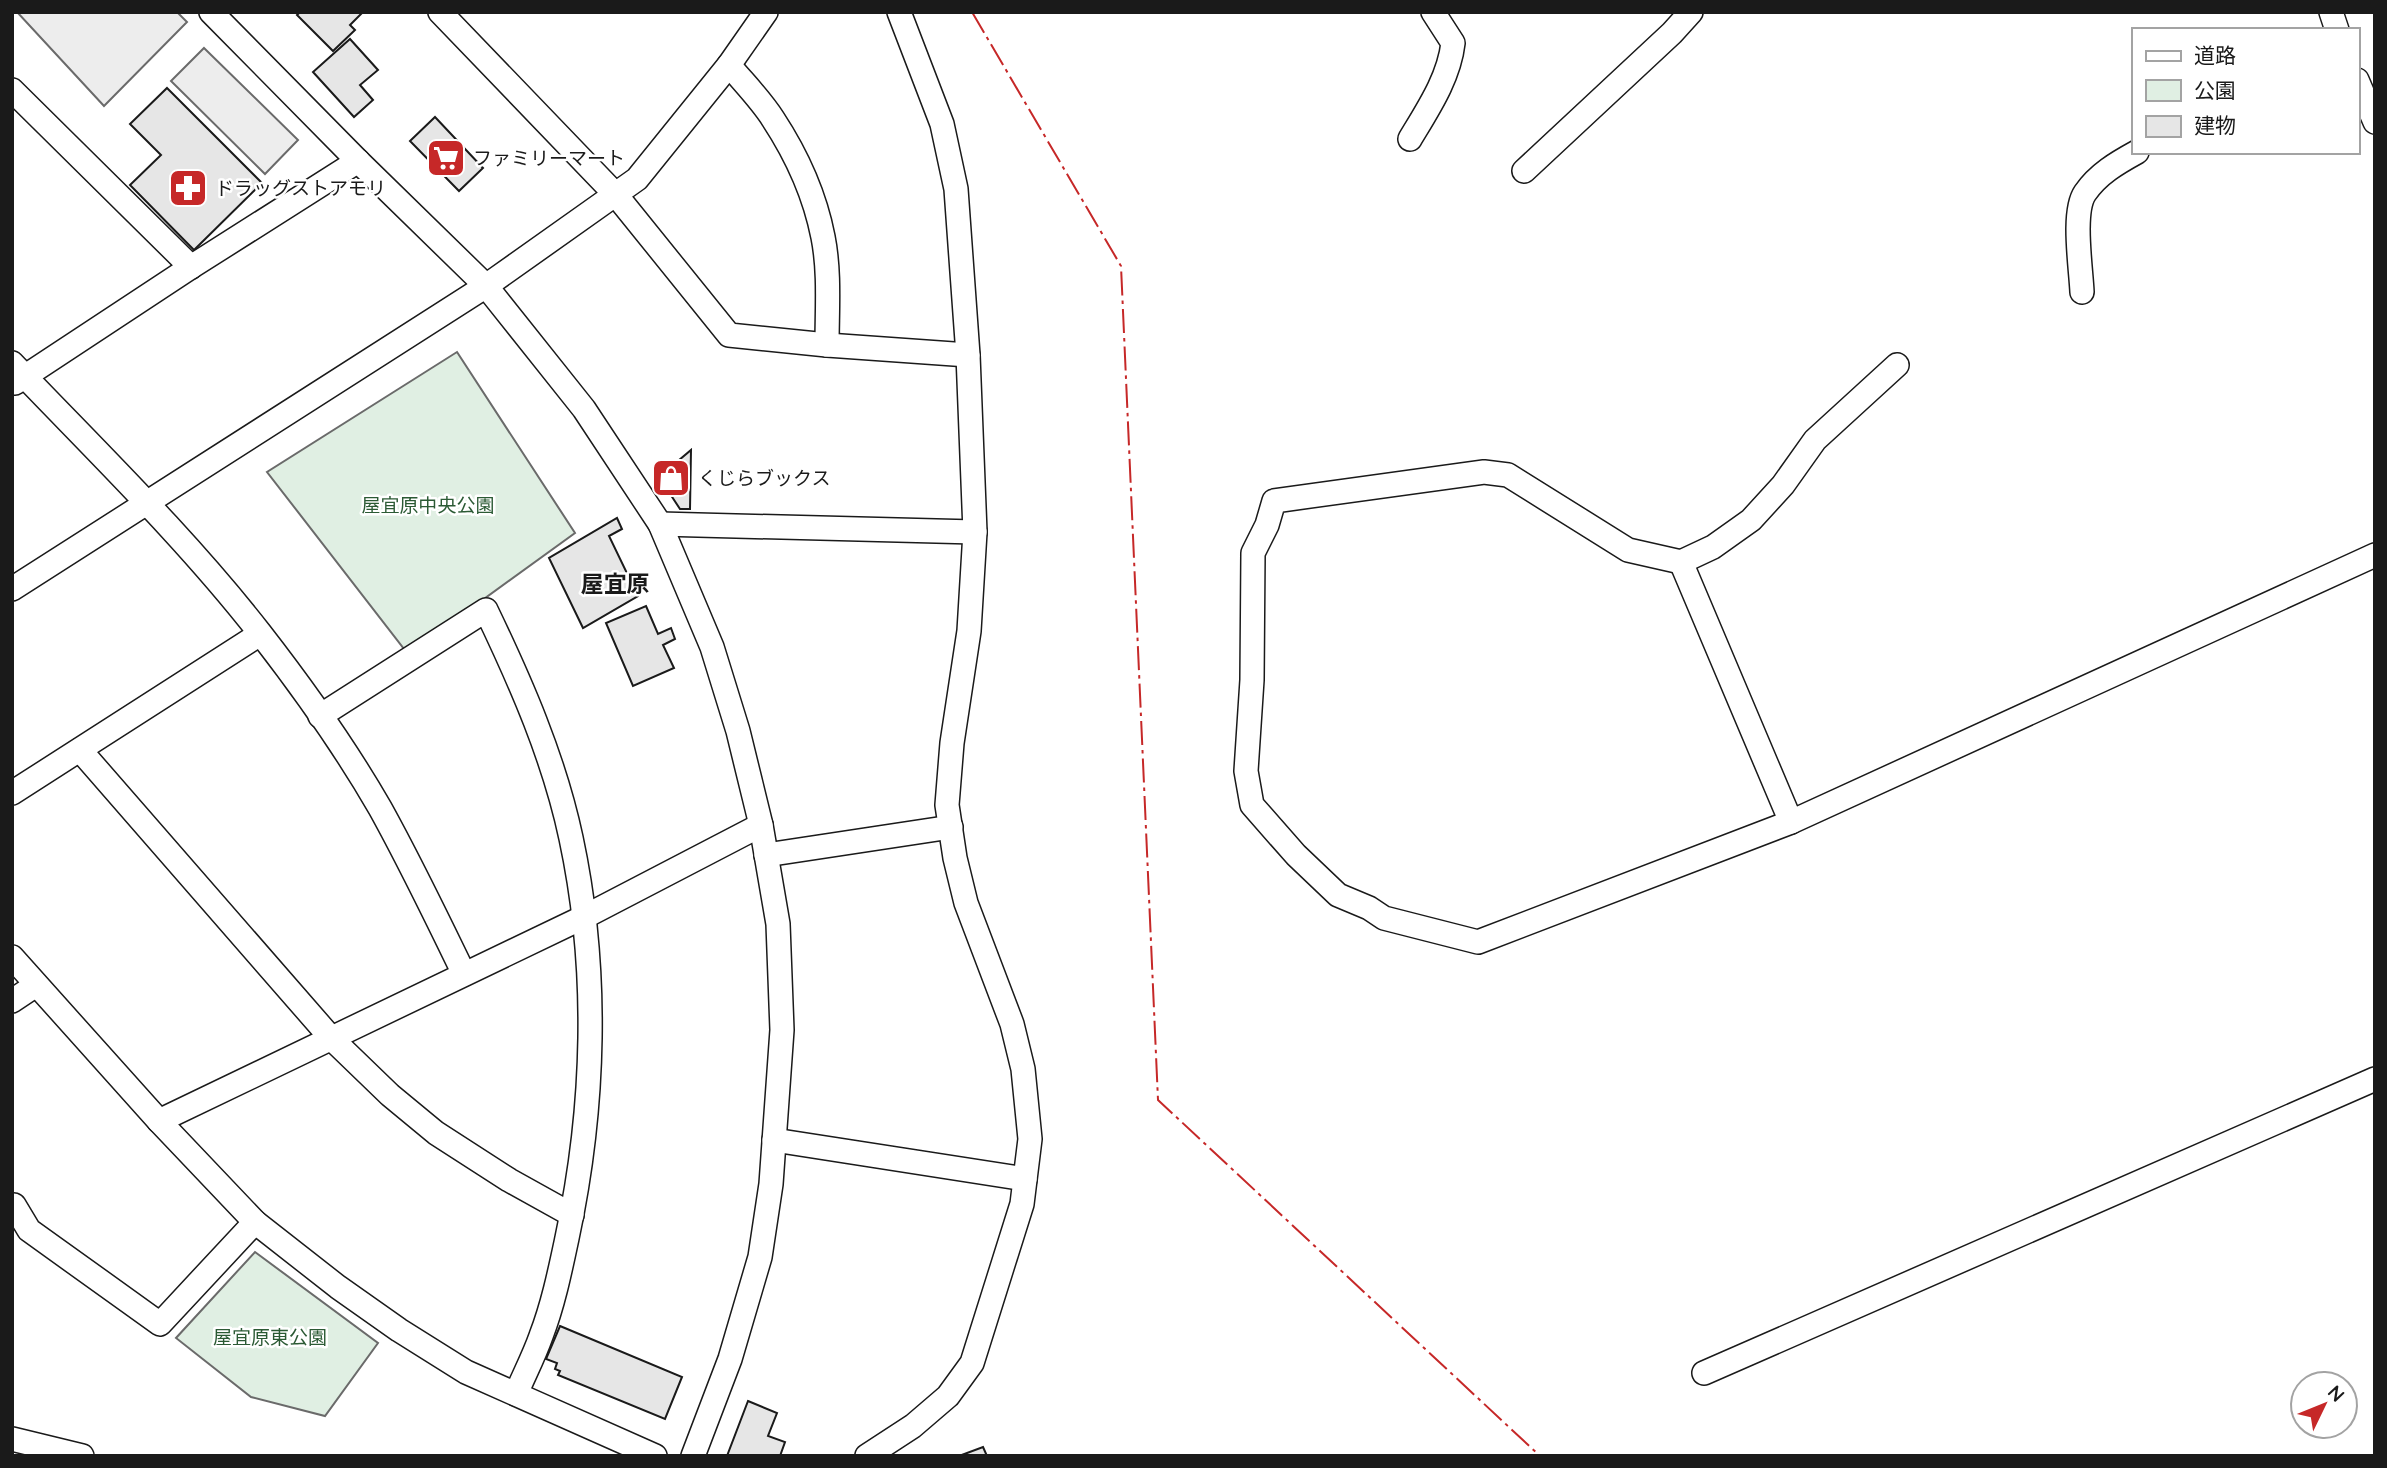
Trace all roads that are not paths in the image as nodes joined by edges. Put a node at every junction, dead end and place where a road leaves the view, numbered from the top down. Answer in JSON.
{"nodes":[{"id":1,"x":211,"y":12,"type":"edge"},
{"id":2,"x":440,"y":12,"type":"edge"},
{"id":3,"x":766,"y":12,"type":"edge"},
{"id":4,"x":899,"y":12,"type":"edge"},
{"id":5,"x":1433,"y":12,"type":"edge"},
{"id":6,"x":1691,"y":12,"type":"edge"},
{"id":7,"x":729,"y":65,"type":"junction"},
{"id":8,"x":2359,"y":85,"type":"edge"},
{"id":9,"x":12,"y":90,"type":"edge"},
{"id":10,"x":2375,"y":122,"type":"edge"},
{"id":11,"x":1410,"y":139,"type":"dead end"},
{"id":12,"x":2133,"y":154,"type":"edge"},
{"id":13,"x":358,"y":161,"type":"junction"},
{"id":14,"x":1524,"y":171,"type":"dead end"},
{"id":15,"x":616,"y":195,"type":"junction"},
{"id":16,"x":191,"y":267,"type":"junction"},
{"id":17,"x":486,"y":286,"type":"junction"},
{"id":18,"x":2082,"y":292,"type":"dead end"},
{"id":19,"x":827,"y":345,"type":"junction"},
{"id":20,"x":968,"y":355,"type":"junction"},
{"id":21,"x":1897,"y":365,"type":"dead end"},
{"id":22,"x":17,"y":375,"type":"edge"},
{"id":23,"x":145,"y":503,"type":"junction"},
{"id":24,"x":660,"y":524,"type":"junction"},
{"id":25,"x":975,"y":533,"type":"junction"},
{"id":26,"x":2375,"y":555,"type":"edge"},
{"id":27,"x":1681,"y":562,"type":"junction"},
{"id":28,"x":12,"y":589,"type":"edge"},
{"id":29,"x":260,"y":634,"type":"junction"},
{"id":30,"x":320,"y":716,"type":"junction"},
{"id":31,"x":80,"y":750,"type":"junction"},
{"id":32,"x":12,"y":793,"type":"edge"},
{"id":33,"x":1791,"y":822,"type":"junction"},
{"id":34,"x":761,"y":825,"type":"junction"},
{"id":35,"x":951,"y":827,"type":"junction"},
{"id":36,"x":766,"y":855,"type":"junction"},
{"id":37,"x":586,"y":916,"type":"junction"},
{"id":38,"x":12,"y":957,"type":"edge"},
{"id":39,"x":464,"y":974,"type":"junction"},
{"id":40,"x":36,"y":985,"type":"junction"},
{"id":41,"x":12,"y":1001,"type":"edge"},
{"id":42,"x":331,"y":1038,"type":"junction"},
{"id":43,"x":2375,"y":1079,"type":"edge"},
{"id":44,"x":159,"y":1121,"type":"junction"},
{"id":45,"x":775,"y":1140,"type":"junction"},
{"id":46,"x":1025,"y":1179,"type":"junction"},
{"id":47,"x":12,"y":1206,"type":"edge"},
{"id":48,"x":572,"y":1215,"type":"junction"},
{"id":49,"x":255,"y":1222,"type":"junction"},
{"id":50,"x":1704,"y":1373,"type":"dead end"},
{"id":51,"x":516,"y":1394,"type":"junction"},
{"id":52,"x":12,"y":1439,"type":"edge"},
{"id":53,"x":82,"y":1456,"type":"edge"},
{"id":54,"x":655,"y":1456,"type":"edge"},
{"id":55,"x":693,"y":1456,"type":"edge"},
{"id":56,"x":867,"y":1456,"type":"edge"}],
"edges":[{"from":1,"to":13,"type":"street"},
{"from":2,"to":15,"type":"street"},
{"from":3,"to":7,"type":"street"},
{"from":4,"to":20,"type":"street"},
{"from":5,"to":11,"type":"street"},
{"from":6,"to":14,"type":"street"},
{"from":7,"to":15,"type":"street"},
{"from":7,"to":19,"type":"street"},
{"from":8,"to":10,"type":"street"},
{"from":9,"to":16,"type":"street"},
{"from":12,"to":18,"type":"street"},
{"from":13,"to":16,"type":"street"},
{"from":13,"to":17,"type":"street"},
{"from":15,"to":17,"type":"street"},
{"from":15,"to":19,"type":"street"},
{"from":16,"to":22,"type":"street"},
{"from":17,"to":23,"type":"street"},
{"from":17,"to":24,"type":"street"},
{"from":19,"to":20,"type":"street"},
{"from":20,"to":25,"type":"street"},
{"from":21,"to":27,"type":"street"},
{"from":22,"to":23,"type":"street"},
{"from":23,"to":28,"type":"street"},
{"from":23,"to":29,"type":"street"},
{"from":24,"to":25,"type":"street"},
{"from":24,"to":34,"type":"street"},
{"from":25,"to":35,"type":"street"},
{"from":26,"to":33,"type":"street"},
{"from":27,"to":33,"type":"street"},
{"from":27,"to":33,"type":"street"},
{"from":29,"to":30,"type":"street"},
{"from":29,"to":31,"type":"street"},
{"from":30,"to":37,"type":"street"},
{"from":30,"to":39,"type":"street"},
{"from":31,"to":32,"type":"street"},
{"from":31,"to":42,"type":"street"},
{"from":34,"to":36,"type":"street"},
{"from":34,"to":37,"type":"street"},
{"from":35,"to":36,"type":"street"},
{"from":35,"to":46,"type":"street"},
{"from":36,"to":45,"type":"street"},
{"from":37,"to":39,"type":"street"},
{"from":37,"to":48,"type":"street"},
{"from":38,"to":40,"type":"street"},
{"from":39,"to":42,"type":"street"},
{"from":40,"to":41,"type":"street"},
{"from":40,"to":44,"type":"street"},
{"from":42,"to":44,"type":"street"},
{"from":42,"to":48,"type":"street"},
{"from":43,"to":50,"type":"street"},
{"from":44,"to":49,"type":"street"},
{"from":45,"to":46,"type":"street"},
{"from":45,"to":55,"type":"street"},
{"from":46,"to":56,"type":"street"},
{"from":47,"to":49,"type":"street"},
{"from":48,"to":51,"type":"street"},
{"from":49,"to":51,"type":"street"},
{"from":51,"to":54,"type":"street"},
{"from":52,"to":53,"type":"street"}]}
